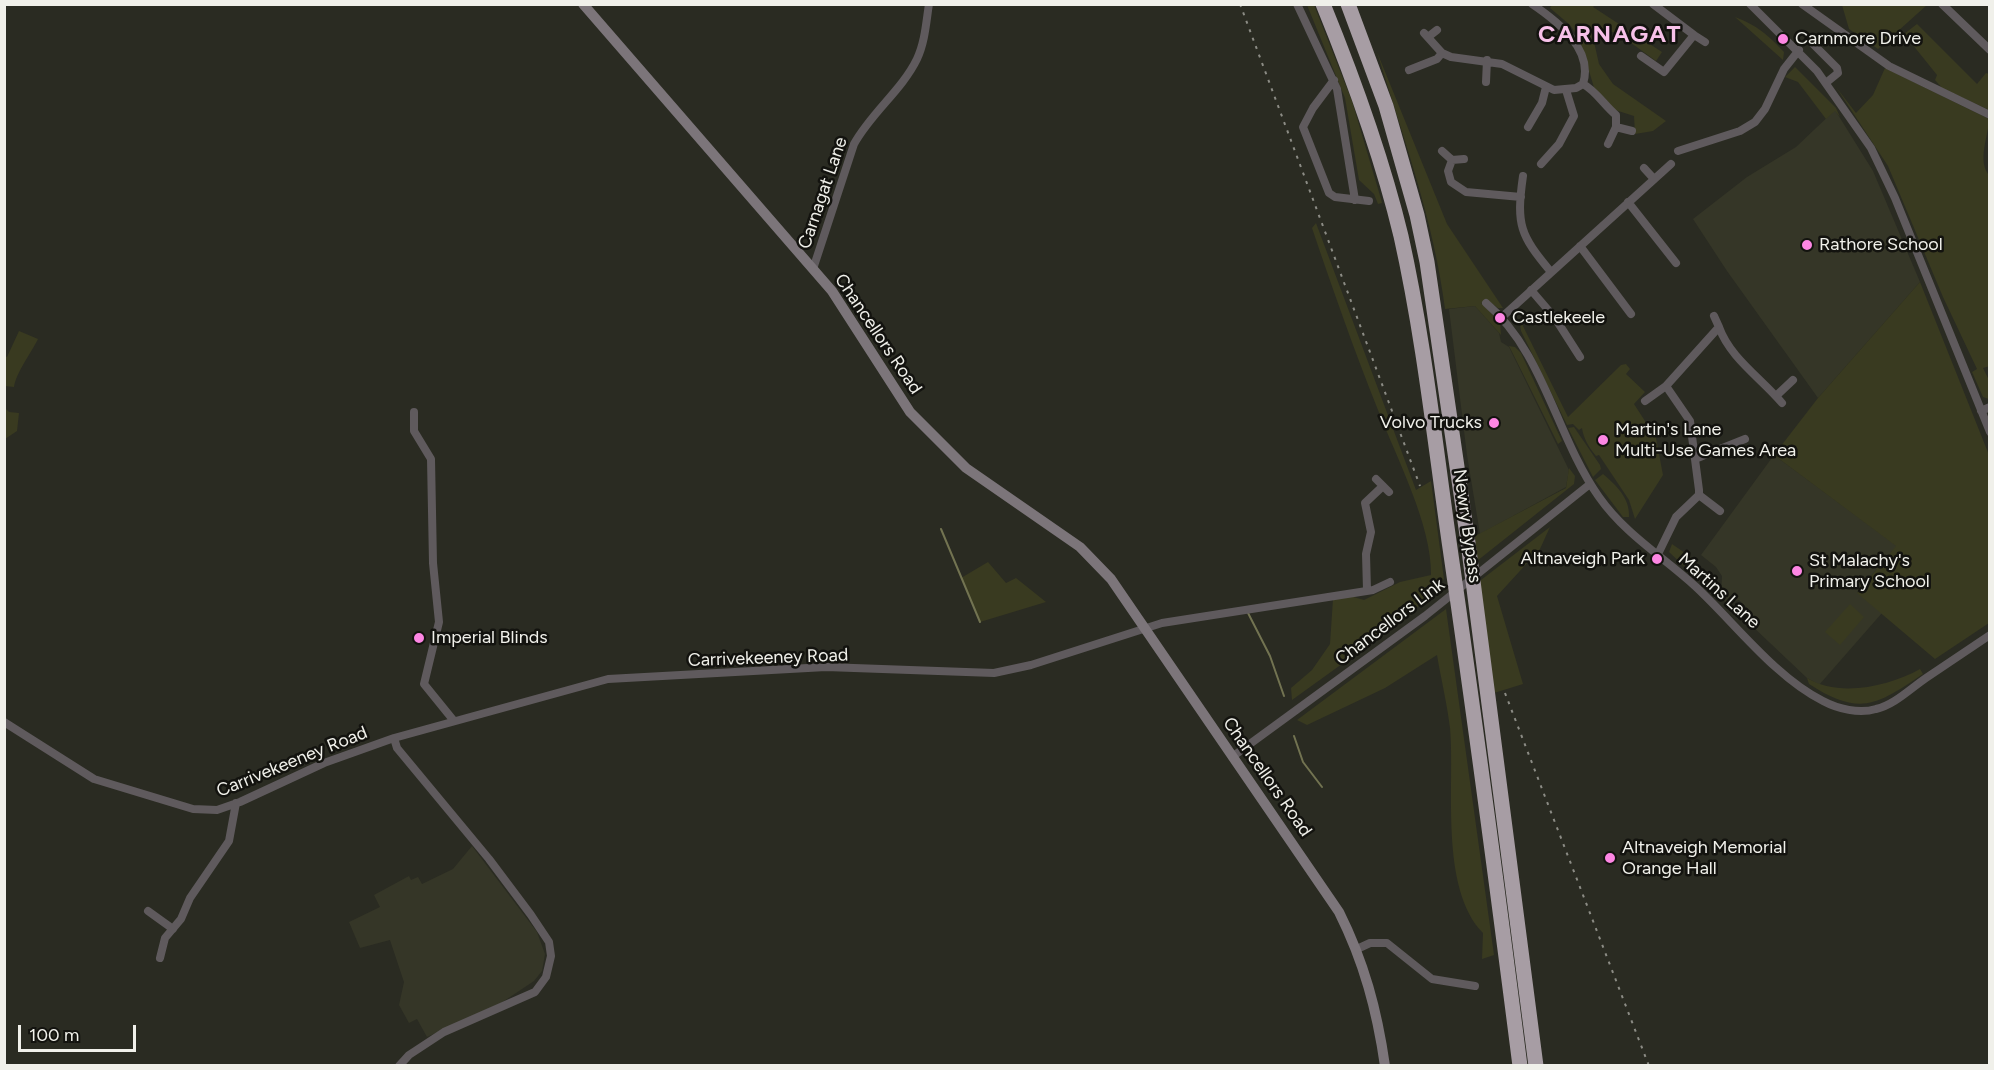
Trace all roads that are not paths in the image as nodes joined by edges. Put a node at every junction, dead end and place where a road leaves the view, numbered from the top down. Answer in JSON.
{"nodes":[{"id":1,"x":583,"y":4,"type":"edge"},
{"id":2,"x":929,"y":4,"type":"edge"},
{"id":3,"x":1297,"y":4,"type":"edge"},
{"id":4,"x":1323,"y":4,"type":"edge"},
{"id":5,"x":1348,"y":4,"type":"edge"},
{"id":6,"x":1532,"y":4,"type":"edge"},
{"id":7,"x":1653,"y":4,"type":"edge"},
{"id":8,"x":1750,"y":4,"type":"edge"},
{"id":9,"x":1802,"y":4,"type":"edge"},
{"id":10,"x":1942,"y":4,"type":"edge"},
{"id":11,"x":1437,"y":30,"type":"dead end"},
{"id":12,"x":1694,"y":35,"type":"junction"},
{"id":13,"x":1809,"y":40,"type":"dead end"},
{"id":14,"x":1705,"y":42,"type":"dead end"},
{"id":15,"x":1799,"y":50,"type":"junction"},
{"id":16,"x":1989,"y":50,"type":"edge"},
{"id":17,"x":1442,"y":53,"type":"junction"},
{"id":18,"x":1641,"y":56,"type":"dead end"},
{"id":19,"x":1487,"y":60,"type":"junction"},
{"id":20,"x":1409,"y":70,"type":"dead end"},
{"id":21,"x":1334,"y":80,"type":"junction"},
{"id":22,"x":1486,"y":82,"type":"dead end"},
{"id":23,"x":1827,"y":82,"type":"junction"},
{"id":24,"x":1583,"y":84,"type":"junction"},
{"id":25,"x":1546,"y":87,"type":"junction"},
{"id":26,"x":1566,"y":90,"type":"junction"},
{"id":27,"x":1989,"y":115,"type":"edge"},
{"id":28,"x":1528,"y":127,"type":"dead end"},
{"id":29,"x":1616,"y":127,"type":"junction"},
{"id":30,"x":1632,"y":131,"type":"dead end"},
{"id":31,"x":1608,"y":144,"type":"dead end"},
{"id":32,"x":1442,"y":151,"type":"dead end"},
{"id":33,"x":1678,"y":151,"type":"dead end"},
{"id":34,"x":1452,"y":159,"type":"junction"},
{"id":35,"x":1464,"y":159,"type":"dead end"},
{"id":36,"x":1541,"y":164,"type":"dead end"},
{"id":37,"x":1671,"y":164,"type":"dead end"},
{"id":38,"x":1644,"y":168,"type":"dead end"},
{"id":39,"x":1523,"y":176,"type":"dead end"},
{"id":40,"x":1654,"y":179,"type":"junction"},
{"id":41,"x":1521,"y":196,"type":"junction"},
{"id":42,"x":1355,"y":200,"type":"junction"},
{"id":43,"x":1369,"y":201,"type":"dead end"},
{"id":44,"x":1628,"y":202,"type":"junction"},
{"id":45,"x":1580,"y":246,"type":"junction"},
{"id":46,"x":1676,"y":262,"type":"dead end"},
{"id":47,"x":813,"y":269,"type":"junction"},
{"id":48,"x":1551,"y":272,"type":"junction"},
{"id":49,"x":1531,"y":290,"type":"junction"},
{"id":50,"x":1486,"y":303,"type":"dead end"},
{"id":51,"x":1631,"y":314,"type":"dead end"},
{"id":52,"x":1502,"y":316,"type":"junction"},
{"id":53,"x":1714,"y":316,"type":"dead end"},
{"id":54,"x":1719,"y":327,"type":"junction"},
{"id":55,"x":1580,"y":357,"type":"dead end"},
{"id":56,"x":1792,"y":380,"type":"dead end"},
{"id":57,"x":1666,"y":386,"type":"junction"},
{"id":58,"x":1645,"y":401,"type":"dead end"},
{"id":59,"x":1989,"y":407,"type":"edge"},
{"id":60,"x":1981,"y":411,"type":"junction"},
{"id":61,"x":414,"y":412,"type":"dead end"},
{"id":62,"x":1989,"y":432,"type":"edge"},
{"id":63,"x":1745,"y":439,"type":"dead end"},
{"id":64,"x":1695,"y":459,"type":"junction"},
{"id":65,"x":1376,"y":478,"type":"dead end"},
{"id":66,"x":1590,"y":484,"type":"junction"},
{"id":67,"x":1699,"y":495,"type":"junction"},
{"id":68,"x":1720,"y":511,"type":"dead end"},
{"id":69,"x":1657,"y":556,"type":"junction"},
{"id":70,"x":1390,"y":582,"type":"dead end"},
{"id":71,"x":1367,"y":590,"type":"junction"},
{"id":72,"x":1144,"y":628,"type":"junction"},
{"id":73,"x":1988,"y":638,"type":"edge"},
{"id":74,"x":454,"y":721,"type":"junction"},
{"id":75,"x":4,"y":722,"type":"edge"},
{"id":76,"x":394,"y":738,"type":"junction"},
{"id":77,"x":1232,"y":757,"type":"junction"},
{"id":78,"x":236,"y":803,"type":"junction"},
{"id":79,"x":148,"y":911,"type":"dead end"},
{"id":80,"x":173,"y":928,"type":"junction"},
{"id":81,"x":1357,"y":949,"type":"junction"},
{"id":82,"x":160,"y":958,"type":"dead end"},
{"id":83,"x":1475,"y":986,"type":"dead end"},
{"id":84,"x":399,"y":1065,"type":"edge"},
{"id":85,"x":1385,"y":1065,"type":"edge"},
{"id":86,"x":1520,"y":1065,"type":"edge"},
{"id":87,"x":1536,"y":1065,"type":"edge"}],
"edges":[{"from":1,"to":47,"type":"street","name":"Chancellors Road"},
{"from":2,"to":47,"type":"street","name":"Carnagat Lane"},
{"from":3,"to":21,"type":"street"},
{"from":4,"to":86,"type":"highway","name":"Newry Bypass"},
{"from":5,"to":87,"type":"highway","name":"Newry Bypass"},
{"from":6,"to":24,"type":"street"},
{"from":7,"to":12,"type":"street"},
{"from":8,"to":15,"type":"street"},
{"from":9,"to":27,"type":"street"},
{"from":10,"to":16,"type":"street"},
{"from":11,"to":17,"type":"street"},
{"from":12,"to":14,"type":"street"},
{"from":12,"to":18,"type":"street"},
{"from":13,"to":23,"type":"street"},
{"from":15,"to":23,"type":"street"},
{"from":15,"to":33,"type":"street"},
{"from":17,"to":19,"type":"street"},
{"from":17,"to":20,"type":"street"},
{"from":19,"to":22,"type":"street"},
{"from":19,"to":25,"type":"street"},
{"from":21,"to":42,"type":"street"},
{"from":21,"to":42,"type":"street"},
{"from":23,"to":60,"type":"street"},
{"from":24,"to":26,"type":"street"},
{"from":24,"to":29,"type":"street"},
{"from":25,"to":26,"type":"street"},
{"from":25,"to":28,"type":"street"},
{"from":26,"to":36,"type":"street"},
{"from":29,"to":30,"type":"street"},
{"from":29,"to":31,"type":"street"},
{"from":32,"to":34,"type":"street"},
{"from":34,"to":35,"type":"street"},
{"from":34,"to":41,"type":"street"},
{"from":37,"to":40,"type":"street"},
{"from":38,"to":40,"type":"street"},
{"from":39,"to":41,"type":"street"},
{"from":40,"to":44,"type":"street"},
{"from":41,"to":48,"type":"street"},
{"from":42,"to":43,"type":"street"},
{"from":44,"to":45,"type":"street"},
{"from":44,"to":46,"type":"street"},
{"from":45,"to":48,"type":"street"},
{"from":45,"to":51,"type":"street"},
{"from":47,"to":72,"type":"street","name":"Chancellors Road"},
{"from":48,"to":49,"type":"street"},
{"from":49,"to":52,"type":"street"},
{"from":49,"to":55,"type":"street"},
{"from":50,"to":52,"type":"street","name":"Martins Lane"},
{"from":52,"to":66,"type":"street","name":"Martins Lane"},
{"from":53,"to":54,"type":"street"},
{"from":54,"to":56,"type":"street"},
{"from":54,"to":57,"type":"street"},
{"from":57,"to":58,"type":"street"},
{"from":57,"to":64,"type":"street"},
{"from":59,"to":60,"type":"street"},
{"from":60,"to":62,"type":"street"},
{"from":61,"to":74,"type":"street"},
{"from":63,"to":64,"type":"street"},
{"from":64,"to":67,"type":"street"},
{"from":65,"to":71,"type":"street"},
{"from":66,"to":69,"type":"street","name":"Martins Lane"},
{"from":66,"to":77,"type":"street","name":"Chancellors Link"},
{"from":67,"to":68,"type":"street"},
{"from":67,"to":69,"type":"street"},
{"from":69,"to":73,"type":"street","name":"Martins Lane"},
{"from":70,"to":71,"type":"street"},
{"from":71,"to":72,"type":"street"},
{"from":72,"to":74,"type":"street","name":"Carrivekeeney Road"},
{"from":72,"to":77,"type":"street","name":"Chancellors Road"},
{"from":74,"to":76,"type":"street","name":"Carrivekeeney Road"},
{"from":75,"to":78,"type":"street","name":"Carrivekeeney Road"},
{"from":76,"to":78,"type":"street","name":"Carrivekeeney Road"},
{"from":76,"to":84,"type":"street","name":"Carrivekeeney Road"},
{"from":77,"to":81,"type":"street","name":"Chancellors Road"},
{"from":78,"to":80,"type":"street"},
{"from":79,"to":80,"type":"street"},
{"from":80,"to":82,"type":"street"},
{"from":81,"to":83,"type":"street"},
{"from":81,"to":85,"type":"street","name":"Chancellors Road"}]}
